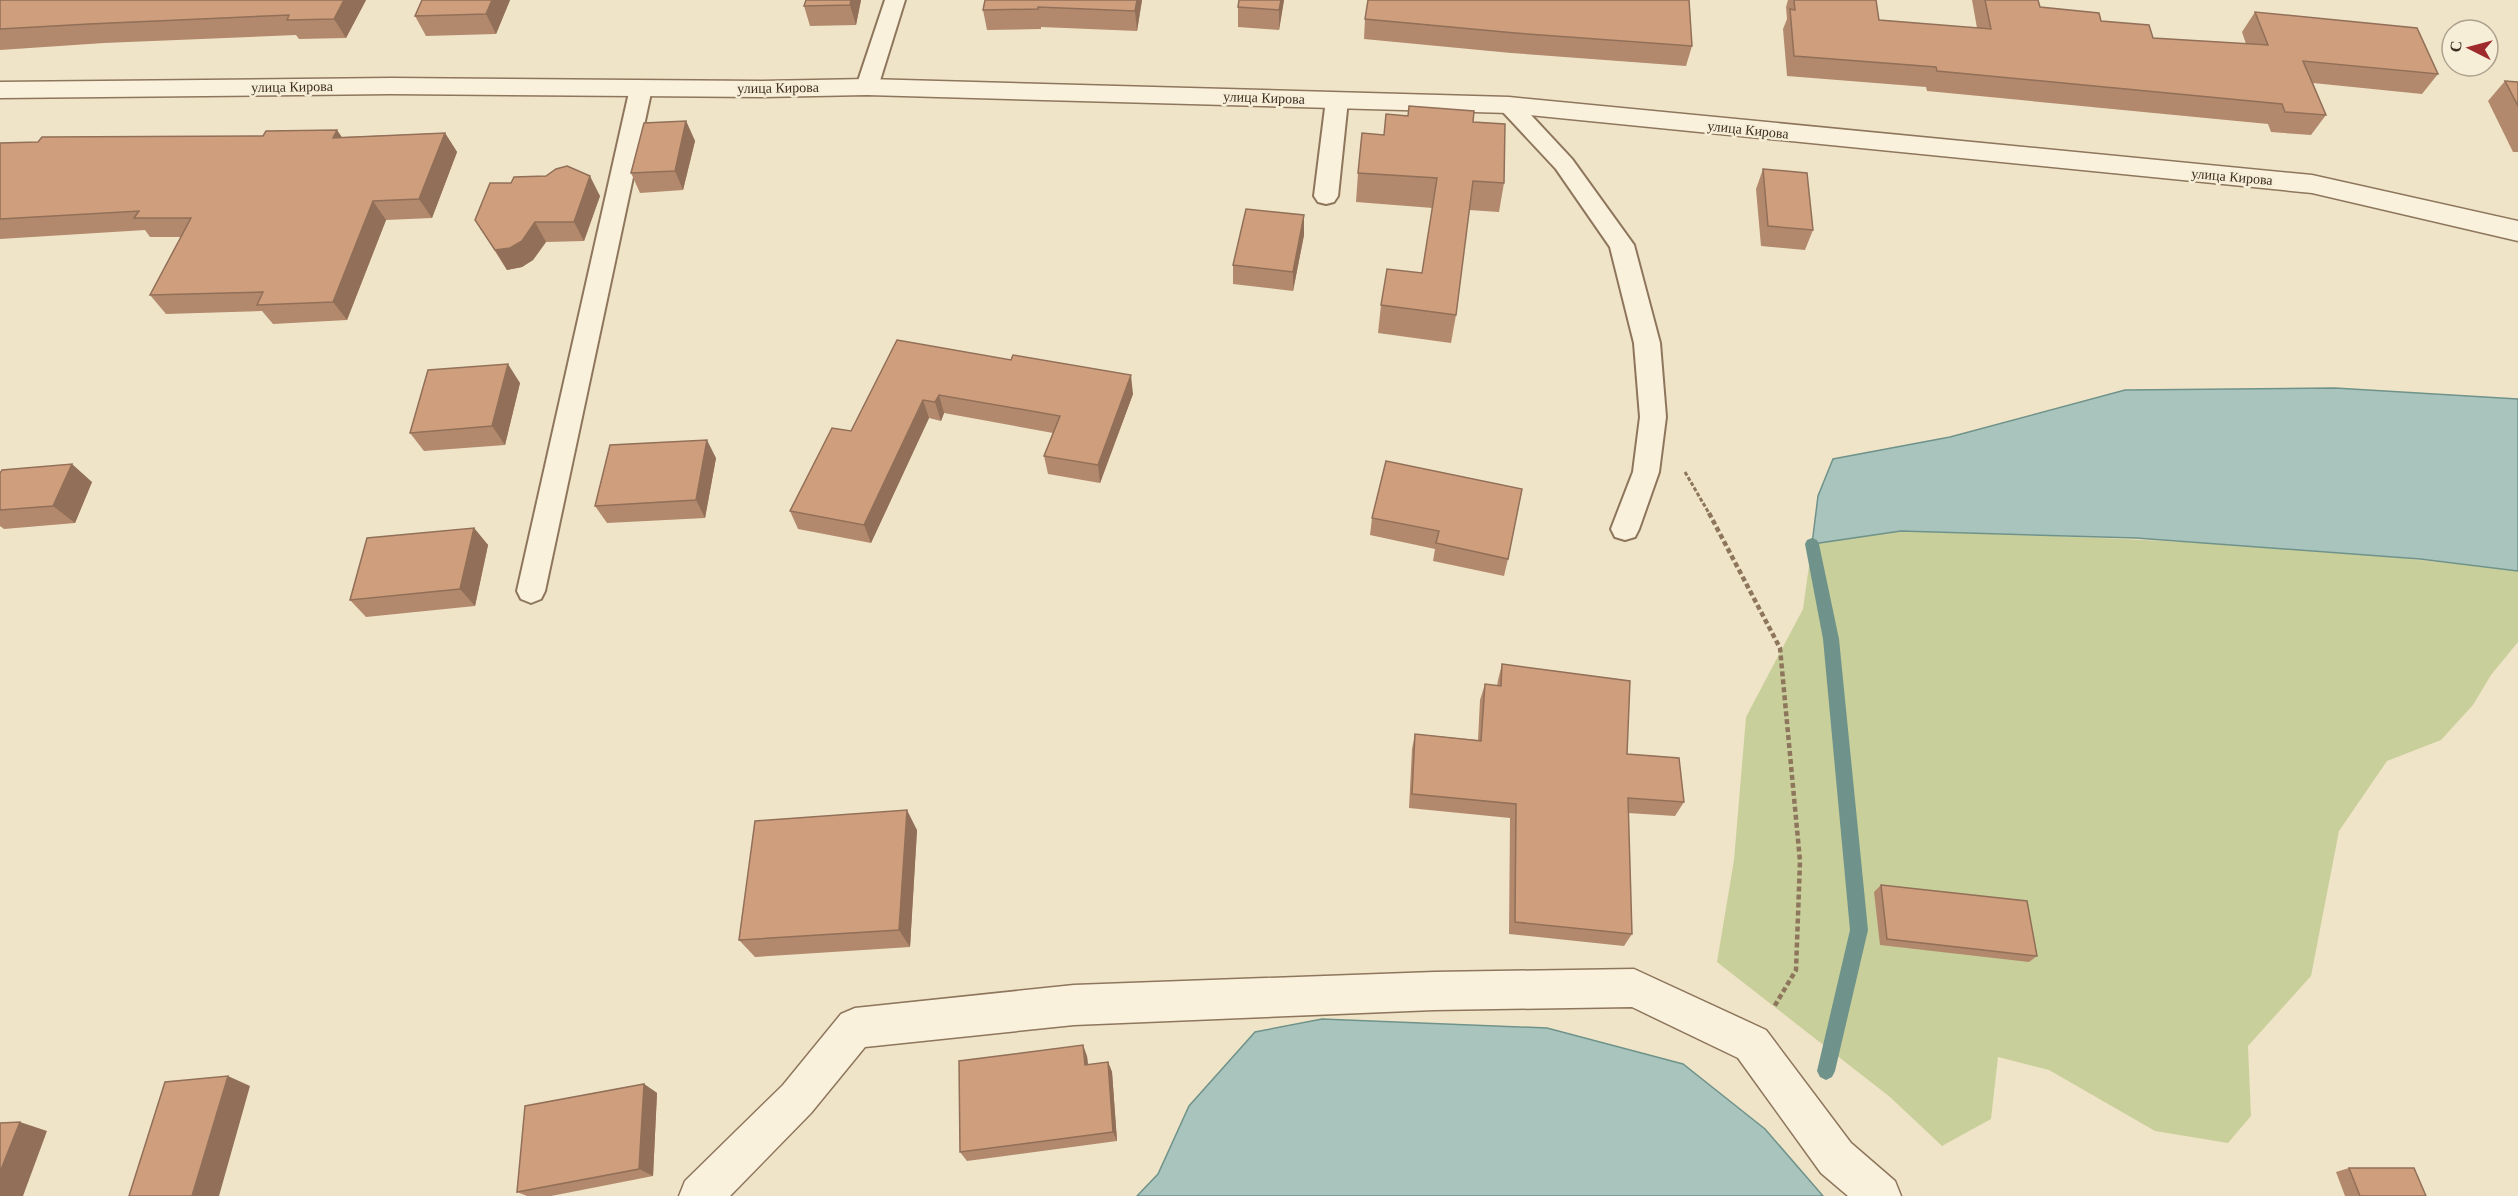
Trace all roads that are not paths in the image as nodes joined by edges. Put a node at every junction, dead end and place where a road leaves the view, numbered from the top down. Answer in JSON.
{"nodes":[{"id":1,"x":895,"y":0,"type":"edge"},
{"id":2,"x":867,"y":87,"type":"junction"},
{"id":3,"x":640,"y":88,"type":"junction"},
{"id":4,"x":0,"y":90,"type":"edge"},
{"id":5,"x":1337,"y":100,"type":"junction"},
{"id":6,"x":1509,"y":105,"type":"junction"},
{"id":7,"x":1326,"y":196,"type":"dead end"},
{"id":8,"x":2518,"y":231,"type":"edge"},
{"id":9,"x":1625,"y":529,"type":"dead end"},
{"id":10,"x":531,"y":591,"type":"dead end"},
{"id":11,"x":700,"y":1196,"type":"edge"},
{"id":12,"x":1880,"y":1196,"type":"edge"}],
"edges":[{"from":1,"to":2,"type":"lane"},
{"from":2,"to":3,"type":"street","name":"улица Кирова"},
{"from":2,"to":5,"type":"street","name":"улица Кирова"},
{"from":3,"to":4,"type":"street","name":"улица Кирова"},
{"from":3,"to":10,"type":"lane"},
{"from":5,"to":6,"type":"street","name":"улица Кирова"},
{"from":5,"to":7,"type":"lane"},
{"from":6,"to":8,"type":"street","name":"улица Кирова"},
{"from":6,"to":9,"type":"lane"},
{"from":11,"to":12,"type":"street"}]}
